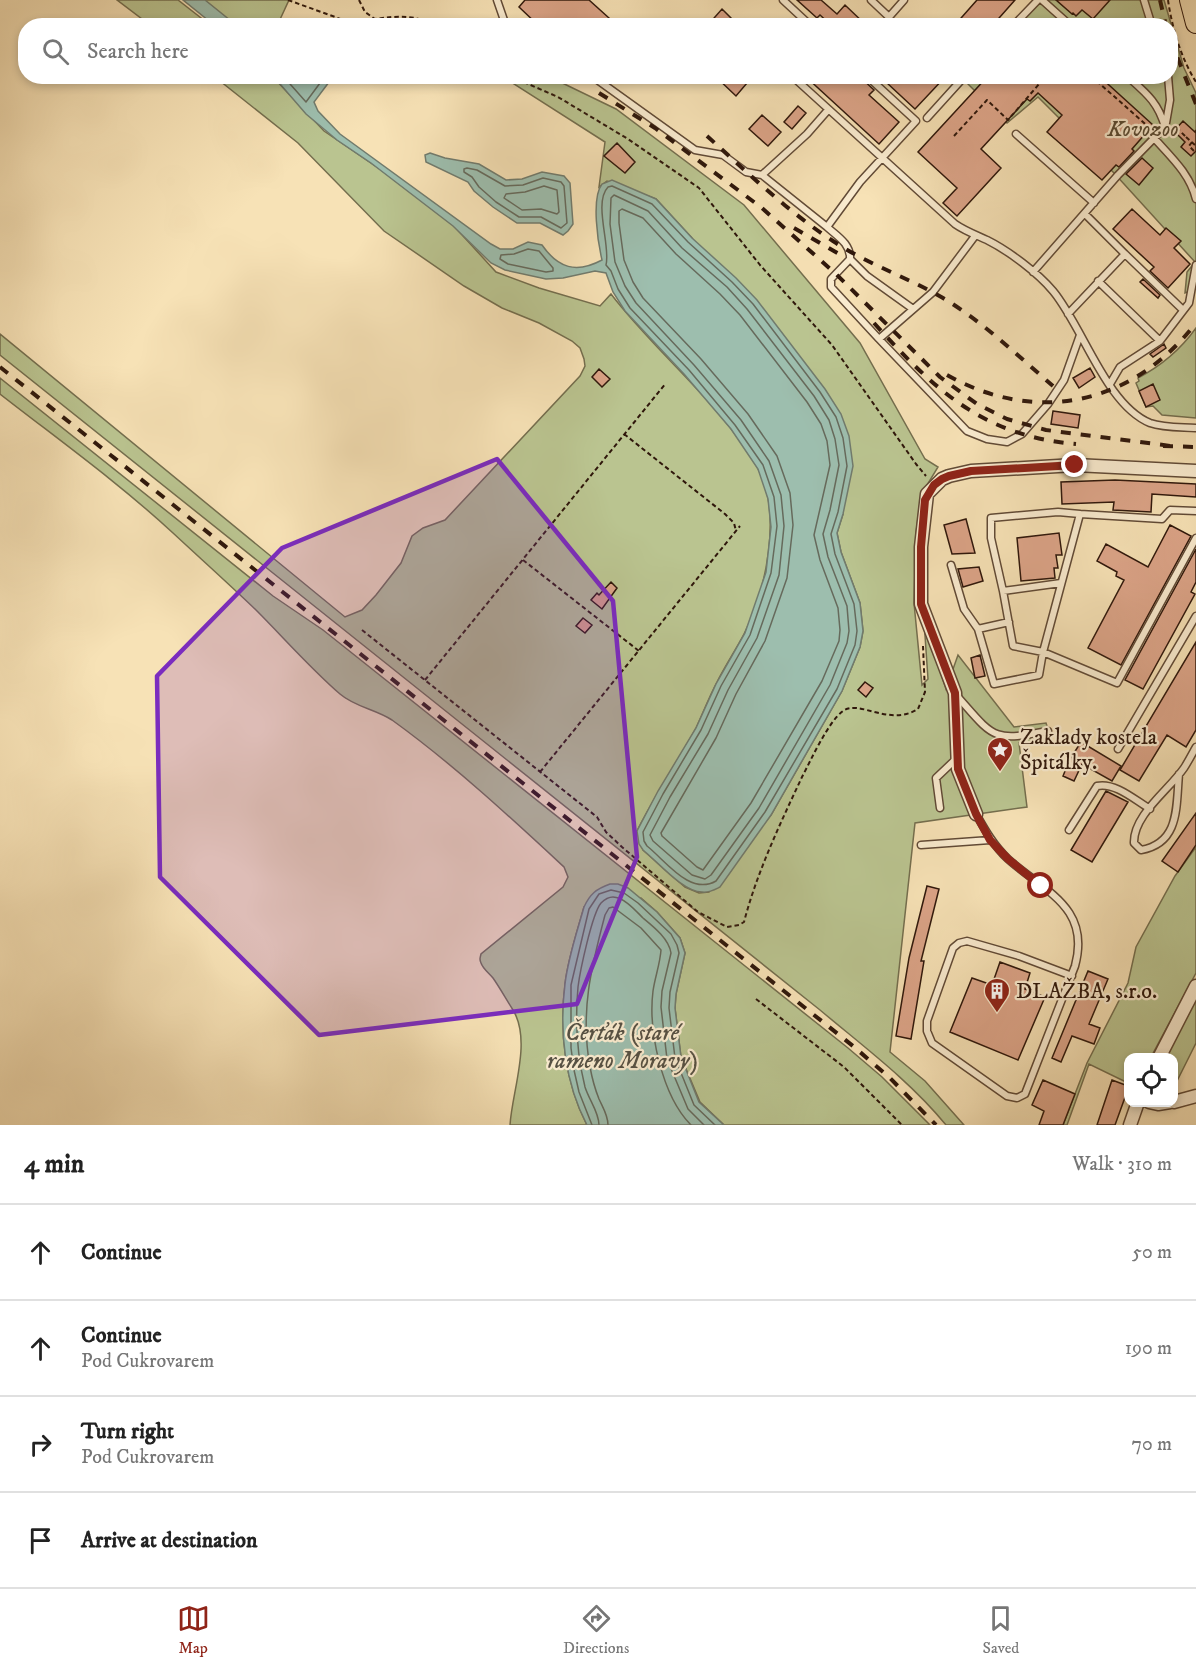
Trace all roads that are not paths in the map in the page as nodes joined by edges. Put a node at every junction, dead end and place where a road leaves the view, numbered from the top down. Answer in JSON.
{"nodes":[{"id":1,"x":497,"y":0,"type":"edge"},
{"id":2,"x":783,"y":0,"type":"edge"},
{"id":3,"x":871,"y":0,"type":"edge"},
{"id":4,"x":904,"y":0,"type":"edge"},
{"id":5,"x":1040,"y":0,"type":"edge"},
{"id":6,"x":1144,"y":0,"type":"edge"},
{"id":7,"x":1190,"y":0,"type":"edge"},
{"id":8,"x":503,"y":18,"type":"edge"},
{"id":9,"x":802,"y":18,"type":"edge"},
{"id":10,"x":1021,"y":18,"type":"edge"},
{"id":11,"x":1061,"y":18,"type":"edge"},
{"id":12,"x":1150,"y":18,"type":"edge"},
{"id":13,"x":1196,"y":23,"type":"edge"},
{"id":14,"x":603,"y":84,"type":"edge"},
{"id":15,"x":800,"y":84,"type":"edge"},
{"id":16,"x":876,"y":84,"type":"edge"},
{"id":17,"x":958,"y":84,"type":"edge"},
{"id":18,"x":1136,"y":84,"type":"edge"},
{"id":19,"x":1168,"y":84,"type":"edge"},
{"id":20,"x":828,"y":110,"type":"junction"},
{"id":21,"x":927,"y":118,"type":"dead end"},
{"id":22,"x":1165,"y":127,"type":"junction"},
{"id":23,"x":1016,"y":134,"type":"dead end"},
{"id":24,"x":1154,"y":138,"type":"junction"},
{"id":25,"x":880,"y":159,"type":"junction"},
{"id":26,"x":762,"y":175,"type":"junction"},
{"id":27,"x":1196,"y":199,"type":"edge"},
{"id":28,"x":1094,"y":203,"type":"junction"},
{"id":29,"x":1085,"y":214,"type":"junction"},
{"id":30,"x":826,"y":227,"type":"junction"},
{"id":31,"x":975,"y":236,"type":"junction"},
{"id":32,"x":1125,"y":254,"type":"junction"},
{"id":33,"x":850,"y":259,"type":"junction"},
{"id":34,"x":1196,"y":265,"type":"edge"},
{"id":35,"x":1033,"y":272,"type":"junction"},
{"id":36,"x":1098,"y":281,"type":"junction"},
{"id":37,"x":913,"y":309,"type":"junction"},
{"id":38,"x":1183,"y":310,"type":"junction"},
{"id":39,"x":1068,"y":314,"type":"junction"},
{"id":40,"x":1080,"y":335,"type":"junction"},
{"id":41,"x":879,"y":339,"type":"junction"},
{"id":42,"x":1160,"y":341,"type":"junction"},
{"id":43,"x":1110,"y":384,"type":"junction"},
{"id":44,"x":1196,"y":428,"type":"edge"},
{"id":45,"x":1196,"y":471,"type":"edge"},
{"id":46,"x":1196,"y":511,"type":"edge"},
{"id":47,"x":1080,"y":514,"type":"junction"},
{"id":48,"x":1196,"y":538,"type":"edge"},
{"id":49,"x":951,"y":565,"type":"dead end"},
{"id":50,"x":1061,"y":583,"type":"junction"},
{"id":51,"x":1003,"y":591,"type":"junction"},
{"id":52,"x":1196,"y":616,"type":"edge"},
{"id":53,"x":1009,"y":622,"type":"junction"},
{"id":54,"x":978,"y":628,"type":"junction"},
{"id":55,"x":1043,"y":652,"type":"junction"},
{"id":56,"x":955,"y":693,"type":"junction"},
{"id":57,"x":1048,"y":731,"type":"dead end"},
{"id":58,"x":1196,"y":747,"type":"edge"},
{"id":59,"x":1118,"y":749,"type":"dead end"},
{"id":60,"x":956,"y":758,"type":"junction"},
{"id":61,"x":1179,"y":774,"type":"junction"},
{"id":62,"x":940,"y":808,"type":"dead end"},
{"id":63,"x":1150,"y":809,"type":"junction"},
{"id":64,"x":976,"y":814,"type":"joint"},
{"id":65,"x":1069,"y":830,"type":"dead end"},
{"id":66,"x":990,"y":840,"type":"junction"},
{"id":67,"x":921,"y":845,"type":"dead end"},
{"id":68,"x":1071,"y":976,"type":"junction"},
{"id":69,"x":1196,"y":986,"type":"edge"},
{"id":70,"x":1162,"y":1053,"type":"edge"},
{"id":71,"x":1195,"y":1100,"type":"edge"},
{"id":72,"x":1178,"y":1101,"type":"edge"},
{"id":73,"x":1136,"y":1107,"type":"edge"},
{"id":74,"x":1130,"y":1125,"type":"edge"}],
"edges":[{"from":1,"to":8,"type":"lane"},
{"from":2,"to":9,"type":"lane"},
{"from":3,"to":4,"type":"lane"},
{"from":5,"to":10,"type":"lane"},
{"from":5,"to":11,"type":"lane"},
{"from":6,"to":12,"type":"lane"},
{"from":7,"to":13,"type":"main road"},
{"from":14,"to":26,"type":"lane"},
{"from":15,"to":20,"type":"lane"},
{"from":16,"to":25,"type":"lane"},
{"from":17,"to":21,"type":"lane"},
{"from":18,"to":22,"type":"lane"},
{"from":19,"to":22,"type":"lane"},
{"from":20,"to":25,"type":"lane"},
{"from":20,"to":26,"type":"lane"},
{"from":22,"to":24,"type":"lane"},
{"from":23,"to":28,"type":"lane"},
{"from":24,"to":27,"type":"lane"},
{"from":24,"to":28,"type":"lane"},
{"from":25,"to":30,"type":"lane"},
{"from":25,"to":31,"type":"lane"},
{"from":26,"to":30,"type":"lane"},
{"from":28,"to":29,"type":"lane"},
{"from":29,"to":32,"type":"lane"},
{"from":29,"to":35,"type":"lane"},
{"from":30,"to":33,"type":"lane"},
{"from":31,"to":35,"type":"lane"},
{"from":31,"to":37,"type":"lane"},
{"from":32,"to":36,"type":"lane"},
{"from":32,"to":38,"type":"lane"},
{"from":33,"to":37,"type":"lane"},
{"from":33,"to":41,"type":"lane"},
{"from":34,"to":38,"type":"lane"},
{"from":35,"to":39,"type":"lane"},
{"from":36,"to":39,"type":"lane"},
{"from":36,"to":42,"type":"lane"},
{"from":37,"to":41,"type":"lane"},
{"from":38,"to":42,"type":"lane"},
{"from":39,"to":40,"type":"lane"},
{"from":40,"to":41,"type":"lane"},
{"from":40,"to":43,"type":"lane"},
{"from":42,"to":43,"type":"lane"},
{"from":43,"to":44,"type":"lane"},
{"from":45,"to":56,"type":"street"},
{"from":46,"to":47,"type":"lane"},
{"from":47,"to":50,"type":"lane"},
{"from":47,"to":51,"type":"lane"},
{"from":48,"to":55,"type":"lane"},
{"from":49,"to":54,"type":"lane"},
{"from":50,"to":51,"type":"lane"},
{"from":50,"to":55,"type":"lane"},
{"from":51,"to":53,"type":"lane"},
{"from":52,"to":59,"type":"lane"},
{"from":53,"to":54,"type":"lane"},
{"from":53,"to":55,"type":"lane"},
{"from":54,"to":55,"type":"lane"},
{"from":56,"to":57,"type":"lane"},
{"from":56,"to":60,"type":"street"},
{"from":58,"to":61,"type":"lane"},
{"from":60,"to":62,"type":"lane"},
{"from":60,"to":64,"type":"street"},
{"from":61,"to":63,"type":"lane"},
{"from":61,"to":63,"type":"lane"},
{"from":63,"to":65,"type":"lane"},
{"from":64,"to":66,"type":"lane"},
{"from":66,"to":67,"type":"lane"},
{"from":66,"to":68,"type":"lane"},
{"from":68,"to":68,"type":"lane"},
{"from":69,"to":70,"type":"street"},
{"from":71,"to":72,"type":"street"},
{"from":73,"to":74,"type":"street"}]}
